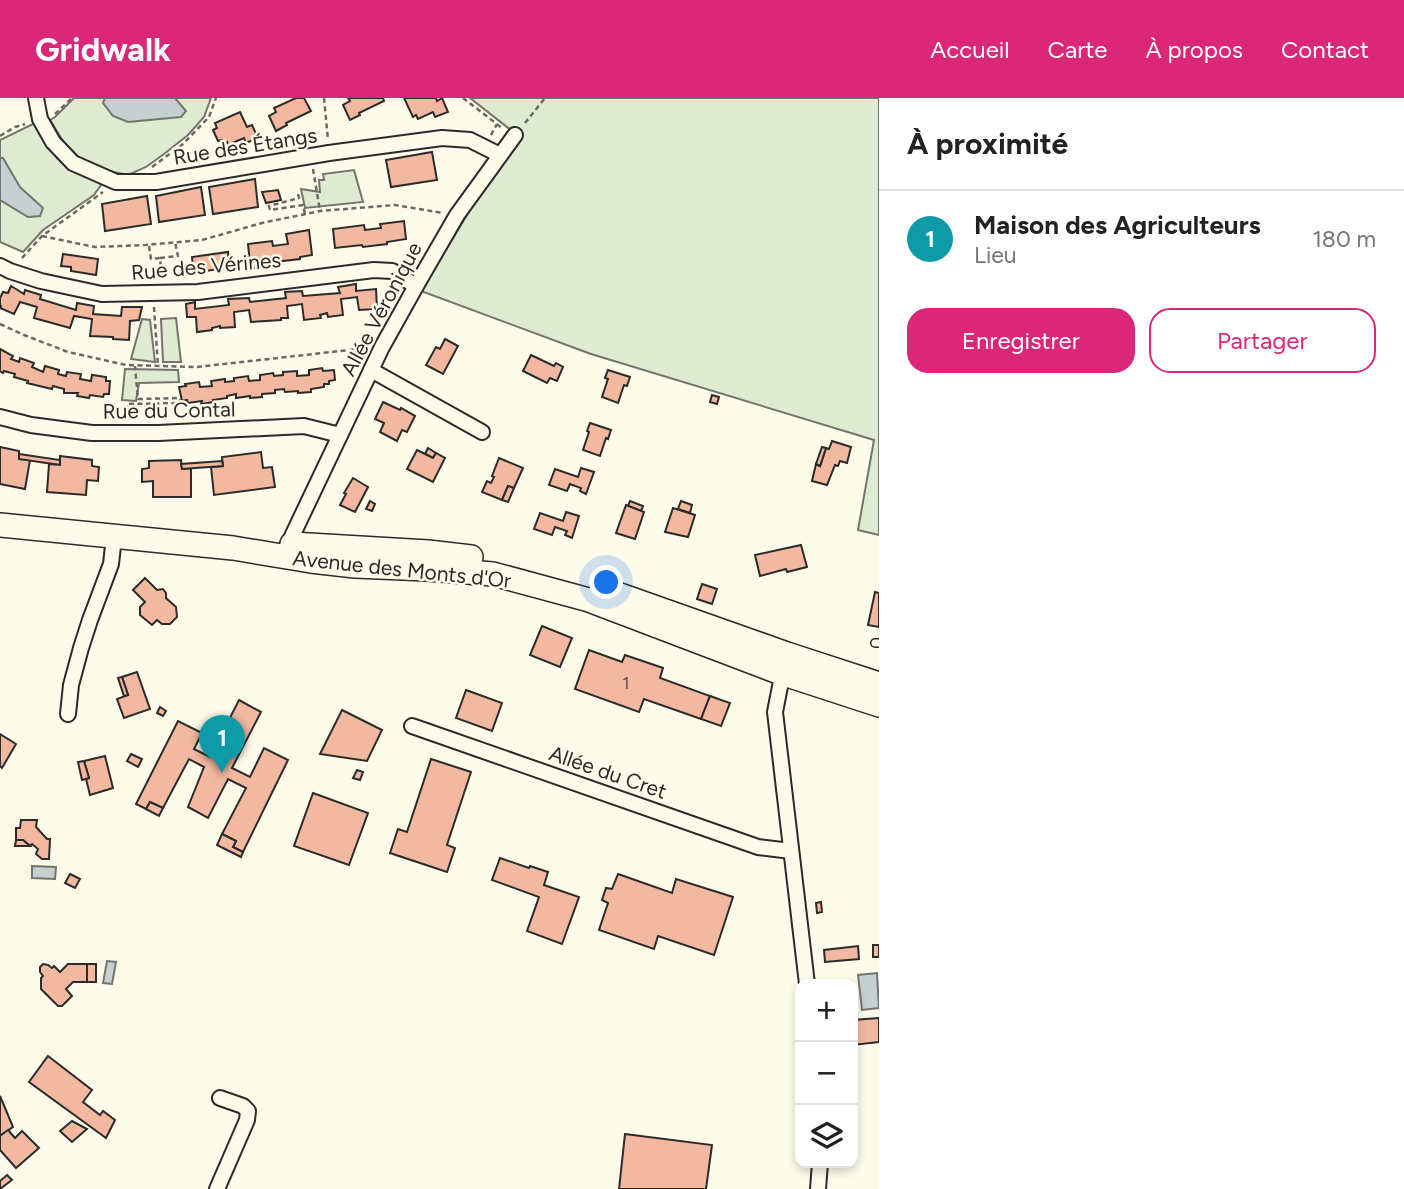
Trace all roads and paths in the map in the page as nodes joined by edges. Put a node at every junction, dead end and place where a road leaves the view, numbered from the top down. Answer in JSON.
{"nodes":[{"id":1,"x":36,"y":98,"type":"edge"},
{"id":2,"x":324,"y":98,"type":"edge"},
{"id":3,"x":463,"y":98,"type":"edge"},
{"id":4,"x":545,"y":98,"type":"edge"},
{"id":5,"x":514,"y":136,"type":"junction"},
{"id":6,"x":330,"y":153,"type":"junction"},
{"id":7,"x":499,"y":155,"type":"junction"},
{"id":8,"x":311,"y":156,"type":"junction"},
{"id":9,"x":298,"y":194,"type":"dead end"},
{"id":10,"x":320,"y":211,"type":"junction"},
{"id":11,"x":305,"y":214,"type":"junction"},
{"id":12,"x":457,"y":215,"type":"junction"},
{"id":13,"x":42,"y":236,"type":"dead end"},
{"id":14,"x":175,"y":242,"type":"junction"},
{"id":15,"x":149,"y":245,"type":"junction"},
{"id":16,"x":160,"y":258,"type":"junction"},
{"id":17,"x":0,"y":266,"type":"edge"},
{"id":18,"x":415,"y":286,"type":"junction"},
{"id":19,"x":158,"y":293,"type":"junction"},
{"id":20,"x":0,"y":324,"type":"edge"},
{"id":21,"x":370,"y":347,"type":"dead end"},
{"id":22,"x":135,"y":366,"type":"junction"},
{"id":23,"x":158,"y":366,"type":"junction"},
{"id":24,"x":371,"y":370,"type":"junction"},
{"id":25,"x":0,"y":416,"type":"edge"},
{"id":26,"x":482,"y":432,"type":"dead end"},
{"id":27,"x":125,"y":433,"type":"junction"},
{"id":28,"x":340,"y":435,"type":"junction"},
{"id":29,"x":0,"y":525,"type":"edge"},
{"id":30,"x":114,"y":537,"type":"junction"},
{"id":31,"x":285,"y":550,"type":"junction"},
{"id":32,"x":784,"y":664,"type":"junction"},
{"id":33,"x":879,"y":684,"type":"edge"},
{"id":34,"x":879,"y":705,"type":"edge"},
{"id":35,"x":68,"y":714,"type":"dead end"},
{"id":36,"x":412,"y":726,"type":"dead end"},
{"id":37,"x":792,"y":851,"type":"junction"},
{"id":38,"x":806,"y":979,"type":"edge"},
{"id":39,"x":220,"y":1098,"type":"dead end"},
{"id":40,"x":820,"y":1168,"type":"edge"},
{"id":41,"x":217,"y":1189,"type":"edge"},
{"id":42,"x":818,"y":1189,"type":"edge"}],
"edges":[{"from":1,"to":8,"type":"street","name":"Rue des Étangs"},
{"from":2,"to":6,"type":"path"},
{"from":3,"to":5,"type":"path"},
{"from":4,"to":5,"type":"path"},
{"from":5,"to":7,"type":"street","name":"Allée Véronique"},
{"from":6,"to":7,"type":"street","name":"Rue des Étangs"},
{"from":6,"to":8,"type":"street","name":"Rue des Étangs"},
{"from":7,"to":12,"type":"street","name":"Allée Véronique"},
{"from":8,"to":10,"type":"path"},
{"from":9,"to":11,"type":"path"},
{"from":10,"to":11,"type":"path"},
{"from":10,"to":12,"type":"path"},
{"from":11,"to":14,"type":"path"},
{"from":12,"to":18,"type":"street","name":"Allée Véronique"},
{"from":13,"to":15,"type":"path"},
{"from":14,"to":15,"type":"path"},
{"from":14,"to":16,"type":"path"},
{"from":15,"to":16,"type":"path"},
{"from":16,"to":19,"type":"path"},
{"from":17,"to":19,"type":"street","name":"Rue des Vérines"},
{"from":18,"to":19,"type":"street","name":"Rue des Vérines"},
{"from":18,"to":24,"type":"street","name":"Allée Véronique"},
{"from":19,"to":23,"type":"path"},
{"from":20,"to":22,"type":"path"},
{"from":21,"to":23,"type":"path"},
{"from":22,"to":23,"type":"path"},
{"from":22,"to":27,"type":"path"},
{"from":24,"to":26,"type":"street"},
{"from":24,"to":28,"type":"street","name":"Allée Véronique"},
{"from":25,"to":27,"type":"street","name":"Rue du Contal"},
{"from":27,"to":28,"type":"street","name":"Rue du Contal"},
{"from":28,"to":31,"type":"street","name":"Allée Véronique"},
{"from":29,"to":30,"type":"main road","name":"Avenue des Monts d'Or"},
{"from":30,"to":31,"type":"main road","name":"Avenue des Monts d'Or"},
{"from":30,"to":35,"type":"street"},
{"from":31,"to":32,"type":"main road","name":"Avenue des Monts d'Or"},
{"from":32,"to":33,"type":"main road","name":"Avenue des Monts d'Or"},
{"from":32,"to":34,"type":"main road","name":"Avenue des Monts d'Or"},
{"from":32,"to":37,"type":"street"},
{"from":36,"to":37,"type":"street","name":"Allée du Cret"},
{"from":37,"to":38,"type":"street"},
{"from":39,"to":41,"type":"street"},
{"from":40,"to":42,"type":"street"}]}
